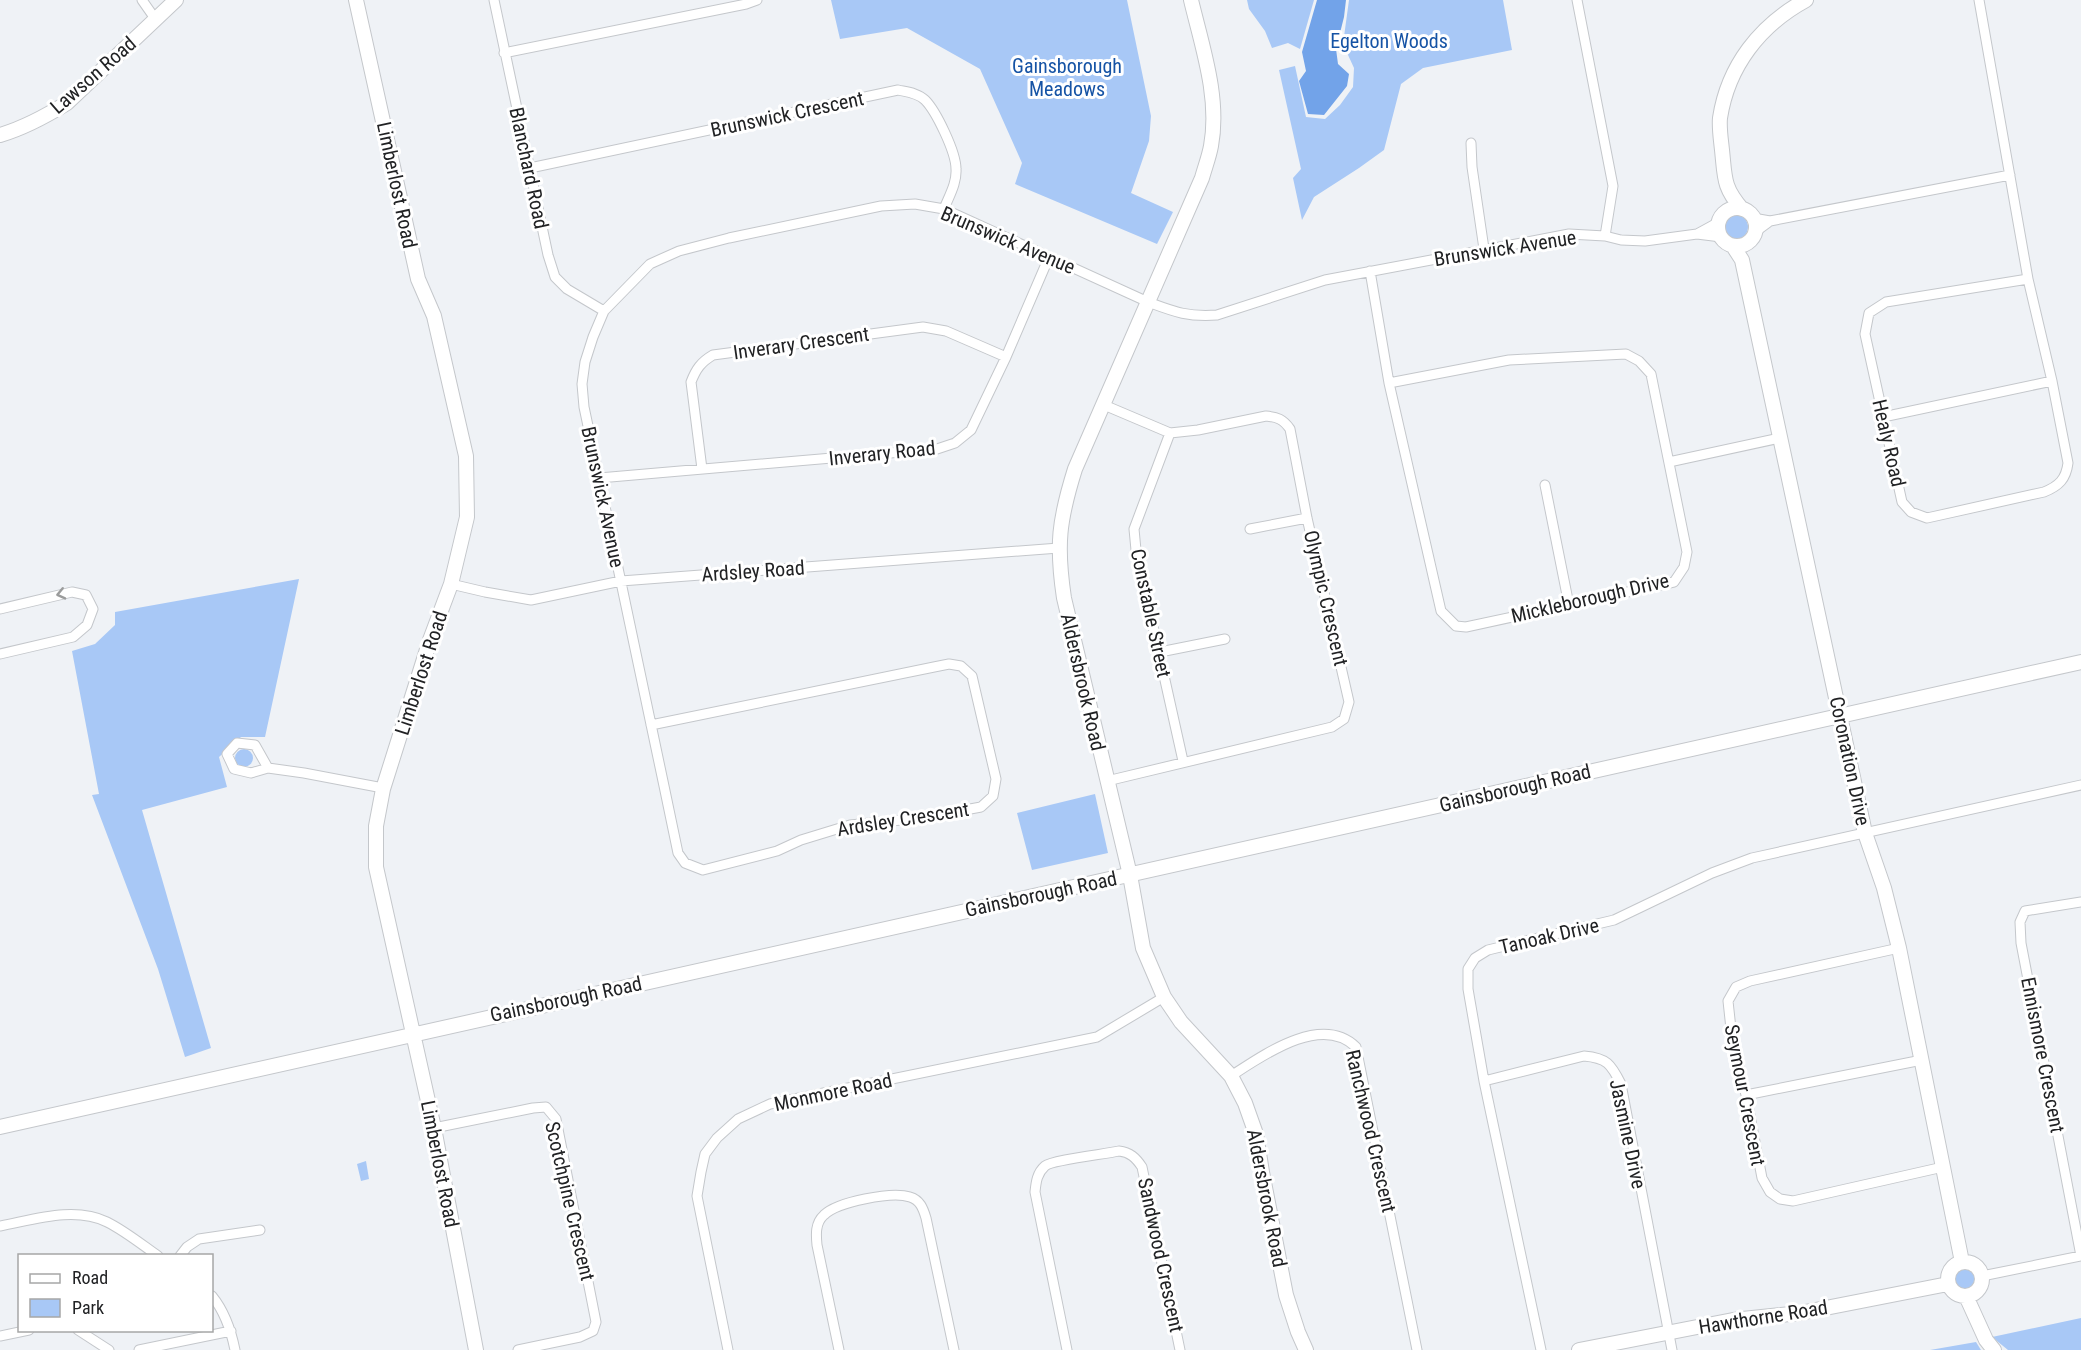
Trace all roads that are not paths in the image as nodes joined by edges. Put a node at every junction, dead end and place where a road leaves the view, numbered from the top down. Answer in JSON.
{"nodes":[{"id":1,"x":142,"y":0,"type":"edge"},
{"id":2,"x":176,"y":0,"type":"edge"},
{"id":3,"x":356,"y":0,"type":"edge"},
{"id":4,"x":494,"y":0,"type":"edge"},
{"id":5,"x":757,"y":0,"type":"edge"},
{"id":6,"x":1191,"y":0,"type":"edge"},
{"id":7,"x":1577,"y":0,"type":"edge"},
{"id":8,"x":1806,"y":0,"type":"edge"},
{"id":9,"x":1979,"y":0,"type":"edge"},
{"id":10,"x":156,"y":20,"type":"junction"},
{"id":11,"x":504,"y":53,"type":"junction"},
{"id":12,"x":0,"y":135,"type":"edge"},
{"id":13,"x":1471,"y":142,"type":"dead end"},
{"id":14,"x":530,"y":168,"type":"junction"},
{"id":15,"x":2010,"y":176,"type":"junction"},
{"id":16,"x":1730,"y":195,"type":"junction"},
{"id":17,"x":944,"y":209,"type":"junction"},
{"id":18,"x":1721,"y":218,"type":"junction"},
{"id":19,"x":1746,"y":230,"type":"junction"},
{"id":20,"x":1697,"y":234,"type":"junction"},
{"id":21,"x":1605,"y":236,"type":"junction"},
{"id":22,"x":1721,"y":237,"type":"junction"},
{"id":23,"x":1484,"y":249,"type":"junction"},
{"id":24,"x":1049,"y":258,"type":"junction"},
{"id":25,"x":1370,"y":271,"type":"junction"},
{"id":26,"x":2028,"y":279,"type":"junction"},
{"id":27,"x":1148,"y":302,"type":"junction"},
{"id":28,"x":604,"y":311,"type":"junction"},
{"id":29,"x":1006,"y":357,"type":"junction"},
{"id":30,"x":2052,"y":381,"type":"junction"},
{"id":31,"x":1389,"y":383,"type":"junction"},
{"id":32,"x":1104,"y":405,"type":"junction"},
{"id":33,"x":1883,"y":417,"type":"junction"},
{"id":34,"x":1170,"y":433,"type":"junction"},
{"id":35,"x":1780,"y":438,"type":"junction"},
{"id":36,"x":1670,"y":462,"type":"junction"},
{"id":37,"x":702,"y":469,"type":"junction"},
{"id":38,"x":599,"y":478,"type":"junction"},
{"id":39,"x":1545,"y":485,"type":"dead end"},
{"id":40,"x":1307,"y":518,"type":"junction"},
{"id":41,"x":1250,"y":529,"type":"dead end"},
{"id":42,"x":1059,"y":548,"type":"junction"},
{"id":43,"x":621,"y":581,"type":"junction"},
{"id":44,"x":451,"y":584,"type":"junction"},
{"id":45,"x":1569,"y":605,"type":"junction"},
{"id":46,"x":0,"y":609,"type":"edge"},
{"id":47,"x":1225,"y":639,"type":"dead end"},
{"id":48,"x":1160,"y":652,"type":"junction"},
{"id":49,"x":0,"y":654,"type":"edge"},
{"id":50,"x":2081,"y":662,"type":"edge"},
{"id":51,"x":1840,"y":715,"type":"junction"},
{"id":52,"x":651,"y":725,"type":"junction"},
{"id":53,"x":1183,"y":761,"type":"junction"},
{"id":54,"x":268,"y":768,"type":"dead end"},
{"id":55,"x":1107,"y":781,"type":"junction"},
{"id":56,"x":2081,"y":785,"type":"edge"},
{"id":57,"x":383,"y":788,"type":"junction"},
{"id":58,"x":1865,"y":833,"type":"junction"},
{"id":59,"x":1130,"y":875,"type":"junction"},
{"id":60,"x":2081,"y":902,"type":"edge"},
{"id":61,"x":1899,"y":948,"type":"junction"},
{"id":62,"x":1164,"y":997,"type":"junction"},
{"id":63,"x":413,"y":1033,"type":"junction"},
{"id":64,"x":1922,"y":1060,"type":"junction"},
{"id":65,"x":1231,"y":1076,"type":"junction"},
{"id":66,"x":1484,"y":1081,"type":"junction"},
{"id":67,"x":1746,"y":1095,"type":"junction"},
{"id":68,"x":0,"y":1127,"type":"edge"},
{"id":69,"x":434,"y":1128,"type":"junction"},
{"id":70,"x":1943,"y":1167,"type":"junction"},
{"id":71,"x":0,"y":1226,"type":"edge"},
{"id":72,"x":260,"y":1230,"type":"dead end"},
{"id":73,"x":155,"y":1254,"type":"edge"},
{"id":74,"x":182,"y":1254,"type":"edge"},
{"id":75,"x":2081,"y":1256,"type":"edge"},
{"id":76,"x":1962,"y":1262,"type":"junction"},
{"id":77,"x":1982,"y":1276,"type":"junction"},
{"id":78,"x":1948,"y":1284,"type":"junction"},
{"id":79,"x":1966,"y":1296,"type":"junction"},
{"id":80,"x":213,"y":1297,"type":"edge"},
{"id":81,"x":231,"y":1331,"type":"junction"},
{"id":82,"x":19,"y":1332,"type":"edge"},
{"id":83,"x":81,"y":1332,"type":"edge"},
{"id":84,"x":1668,"y":1332,"type":"junction"},
{"id":85,"x":0,"y":1336,"type":"edge"},
{"id":86,"x":109,"y":1350,"type":"edge"},
{"id":87,"x":140,"y":1350,"type":"edge"},
{"id":88,"x":235,"y":1350,"type":"edge"},
{"id":89,"x":476,"y":1350,"type":"edge"},
{"id":90,"x":518,"y":1350,"type":"edge"},
{"id":91,"x":728,"y":1350,"type":"edge"},
{"id":92,"x":839,"y":1350,"type":"edge"},
{"id":93,"x":954,"y":1350,"type":"edge"},
{"id":94,"x":1067,"y":1350,"type":"edge"},
{"id":95,"x":1180,"y":1350,"type":"edge"},
{"id":96,"x":1306,"y":1350,"type":"edge"},
{"id":97,"x":1417,"y":1350,"type":"edge"},
{"id":98,"x":1541,"y":1350,"type":"edge"},
{"id":99,"x":1579,"y":1350,"type":"edge"},
{"id":100,"x":1672,"y":1350,"type":"edge"},
{"id":101,"x":1994,"y":1350,"type":"edge"}],
"edges":[{"from":1,"to":10,"type":"street"},
{"from":2,"to":10,"type":"street","name":"Lawson Road"},
{"from":3,"to":44,"type":"street","name":"Limberlost Road"},
{"from":4,"to":11,"type":"street","name":"Blanchard Road"},
{"from":5,"to":11,"type":"street"},
{"from":6,"to":27,"type":"street","name":"Aldersbrook Road"},
{"from":7,"to":21,"type":"street"},
{"from":8,"to":16,"type":"street"},
{"from":9,"to":15,"type":"street","name":"Healy Road"},
{"from":10,"to":12,"type":"street","name":"Lawson Road"},
{"from":11,"to":14,"type":"street","name":"Blanchard Road"},
{"from":13,"to":23,"type":"street"},
{"from":14,"to":17,"type":"street","name":"Brunswick Crescent"},
{"from":14,"to":28,"type":"street","name":"Blanchard Road"},
{"from":15,"to":19,"type":"street"},
{"from":15,"to":26,"type":"street","name":"Healy Road"},
{"from":16,"to":18,"type":"street"},
{"from":16,"to":19,"type":"street"},
{"from":17,"to":24,"type":"street","name":"Brunswick Avenue"},
{"from":17,"to":28,"type":"street","name":"Brunswick Avenue"},
{"from":18,"to":19,"type":"street"},
{"from":18,"to":20,"type":"street","name":"Brunswick Avenue"},
{"from":18,"to":22,"type":"street"},
{"from":19,"to":22,"type":"street"},
{"from":19,"to":35,"type":"street","name":"Coronation Drive"},
{"from":20,"to":21,"type":"street","name":"Brunswick Avenue"},
{"from":20,"to":22,"type":"street","name":"Brunswick Avenue"},
{"from":21,"to":23,"type":"street","name":"Brunswick Avenue"},
{"from":23,"to":25,"type":"street","name":"Brunswick Avenue"},
{"from":24,"to":27,"type":"street","name":"Brunswick Avenue"},
{"from":24,"to":29,"type":"street","name":"Inverary Road"},
{"from":25,"to":27,"type":"street","name":"Brunswick Avenue"},
{"from":25,"to":31,"type":"street","name":"Mickleborough Drive"},
{"from":26,"to":30,"type":"street","name":"Healy Road"},
{"from":26,"to":33,"type":"street","name":"Healy Road"},
{"from":27,"to":32,"type":"street","name":"Aldersbrook Road"},
{"from":28,"to":38,"type":"street","name":"Brunswick Avenue"},
{"from":29,"to":37,"type":"street","name":"Inverary Road"},
{"from":29,"to":37,"type":"street","name":"Inverary Crescent"},
{"from":30,"to":33,"type":"street"},
{"from":30,"to":33,"type":"street","name":"Healy Road"},
{"from":31,"to":36,"type":"street","name":"Mickleborough Drive"},
{"from":31,"to":45,"type":"street","name":"Mickleborough Drive"},
{"from":32,"to":34,"type":"street","name":"Olympic Crescent"},
{"from":32,"to":42,"type":"street","name":"Aldersbrook Road"},
{"from":34,"to":40,"type":"street","name":"Olympic Crescent"},
{"from":34,"to":48,"type":"street","name":"Constable Street"},
{"from":35,"to":36,"type":"street"},
{"from":35,"to":51,"type":"street","name":"Coronation Drive"},
{"from":36,"to":45,"type":"street","name":"Mickleborough Drive"},
{"from":37,"to":38,"type":"street","name":"Inverary Road"},
{"from":38,"to":43,"type":"street","name":"Brunswick Avenue"},
{"from":39,"to":45,"type":"street"},
{"from":40,"to":41,"type":"street"},
{"from":40,"to":53,"type":"street","name":"Olympic Crescent"},
{"from":42,"to":43,"type":"street","name":"Ardsley Road"},
{"from":42,"to":55,"type":"street","name":"Aldersbrook Road"},
{"from":43,"to":44,"type":"street","name":"Ardsley Road"},
{"from":43,"to":52,"type":"street","name":"Ardsley Crescent"},
{"from":44,"to":57,"type":"street","name":"Limberlost Road"},
{"from":49,"to":46,"type":"street","one_way":true},
{"from":47,"to":48,"type":"street"},
{"from":48,"to":53,"type":"street","name":"Constable Street"},
{"from":50,"to":51,"type":"street","name":"Gainsborough Road"},
{"from":51,"to":58,"type":"street","name":"Coronation Drive"},
{"from":51,"to":59,"type":"street","name":"Gainsborough Road"},
{"from":52,"to":52,"type":"street","name":"Ardsley Crescent"},
{"from":53,"to":55,"type":"street","name":"Olympic Crescent"},
{"from":54,"to":57,"type":"street"},
{"from":55,"to":59,"type":"street","name":"Aldersbrook Road"},
{"from":56,"to":58,"type":"street"},
{"from":57,"to":63,"type":"street","name":"Limberlost Road"},
{"from":58,"to":61,"type":"street","name":"Coronation Drive"},
{"from":58,"to":66,"type":"street","name":"Tanoak Drive"},
{"from":59,"to":62,"type":"street","name":"Aldersbrook Road"},
{"from":59,"to":63,"type":"street","name":"Gainsborough Road"},
{"from":60,"to":75,"type":"street","name":"Ennismore Crescent"},
{"from":61,"to":64,"type":"street","name":"Coronation Drive"},
{"from":61,"to":67,"type":"street","name":"Seymour Crescent"},
{"from":62,"to":65,"type":"street","name":"Aldersbrook Road"},
{"from":62,"to":91,"type":"street","name":"Monmore Road"},
{"from":63,"to":68,"type":"street","name":"Gainsborough Road"},
{"from":63,"to":69,"type":"street","name":"Limberlost Road"},
{"from":64,"to":67,"type":"street"},
{"from":64,"to":70,"type":"street","name":"Coronation Drive"},
{"from":65,"to":96,"type":"street","name":"Aldersbrook Road"},
{"from":65,"to":97,"type":"street","name":"Ranchwood Crescent"},
{"from":66,"to":84,"type":"street","name":"Jasmine Drive"},
{"from":66,"to":98,"type":"street","name":"Tanoak Drive"},
{"from":67,"to":70,"type":"street","name":"Seymour Crescent"},
{"from":69,"to":89,"type":"street","name":"Limberlost Road"},
{"from":69,"to":90,"type":"street","name":"Scotchpine Crescent"},
{"from":70,"to":76,"type":"street","name":"Coronation Drive"},
{"from":71,"to":73,"type":"street"},
{"from":72,"to":74,"type":"street"},
{"from":75,"to":77,"type":"street"},
{"from":76,"to":77,"type":"street"},
{"from":76,"to":78,"type":"street"},
{"from":77,"to":79,"type":"street"},
{"from":78,"to":79,"type":"street"},
{"from":78,"to":84,"type":"street","name":"Hawthorne Road"},
{"from":79,"to":101,"type":"street"},
{"from":80,"to":81,"type":"street"},
{"from":81,"to":87,"type":"street"},
{"from":81,"to":88,"type":"street"},
{"from":82,"to":85,"type":"street"},
{"from":83,"to":86,"type":"street"},
{"from":84,"to":99,"type":"street","name":"Hawthorne Road"},
{"from":84,"to":100,"type":"street","name":"Jasmine Drive"},
{"from":92,"to":93,"type":"street"},
{"from":94,"to":95,"type":"street","name":"Sandwood Crescent"}]}
